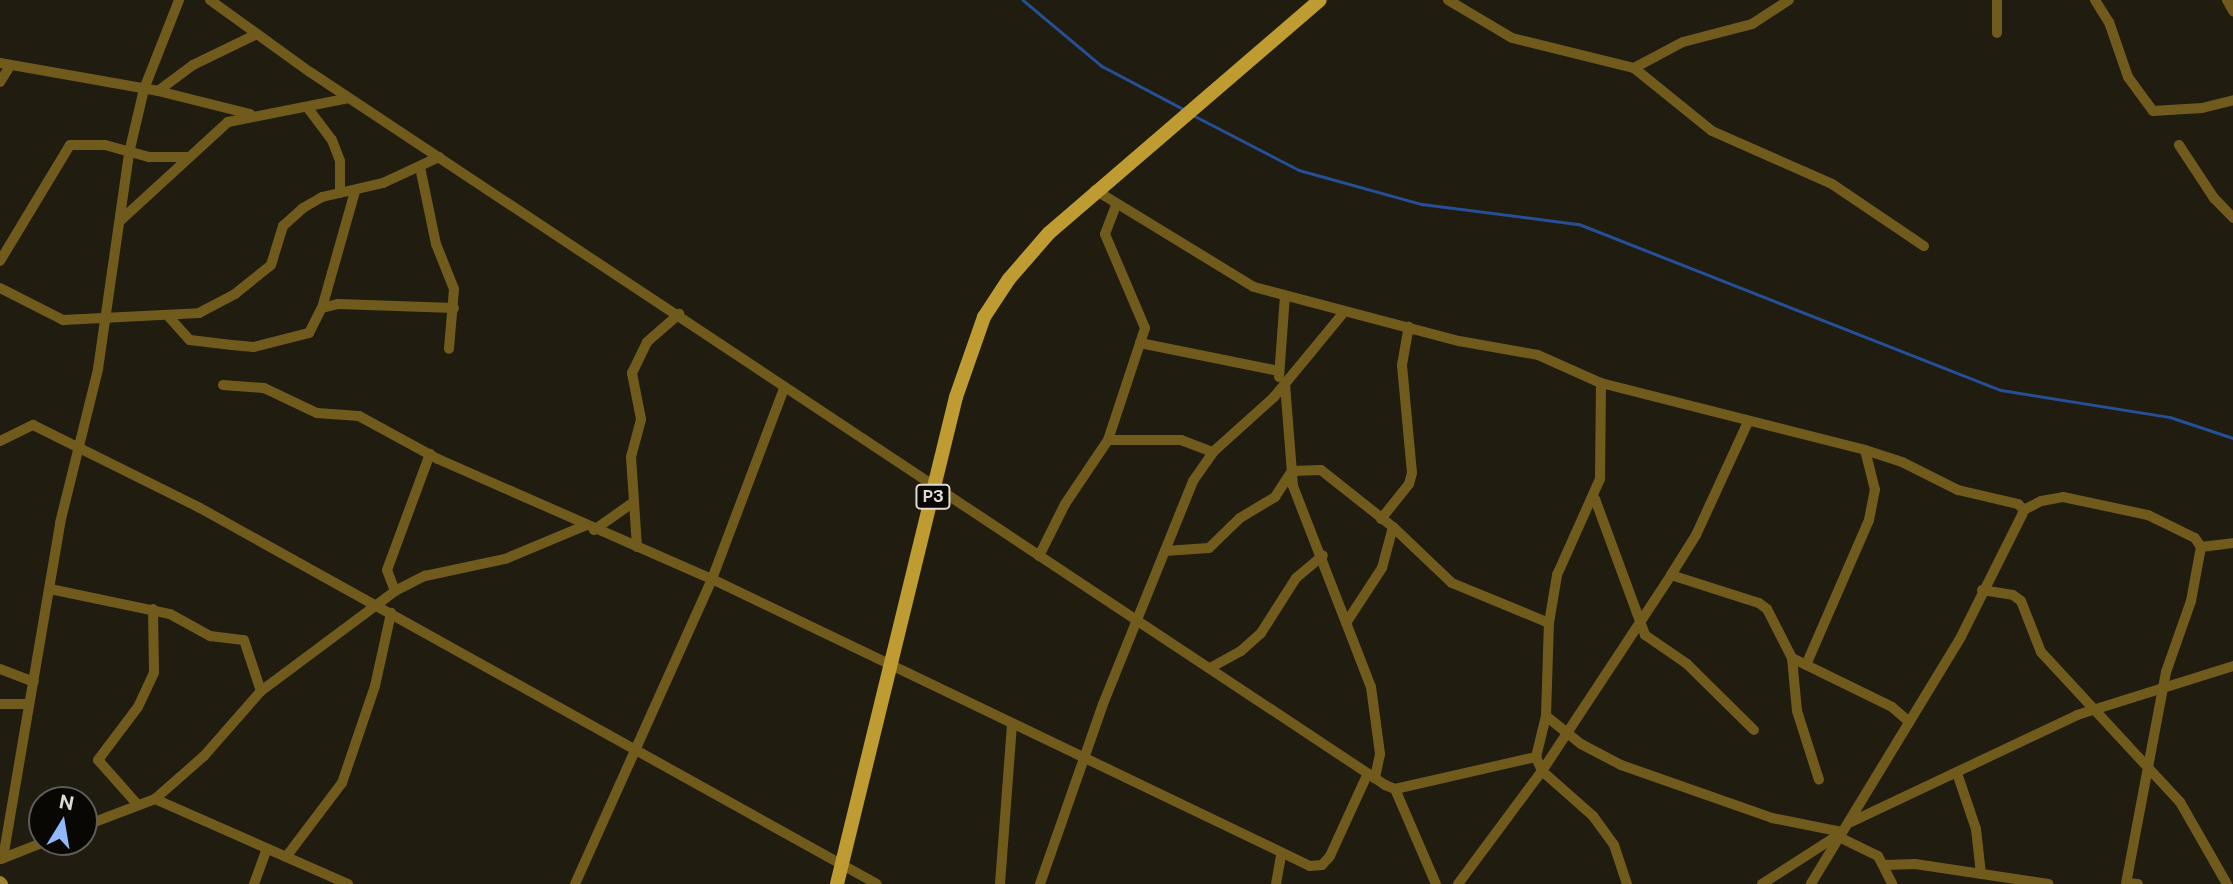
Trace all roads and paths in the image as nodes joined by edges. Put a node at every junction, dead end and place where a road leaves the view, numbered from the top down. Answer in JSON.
{"nodes":[{"id":1,"x":179,"y":0,"type":"edge"},
{"id":2,"x":210,"y":0,"type":"edge"},
{"id":3,"x":1320,"y":0,"type":"edge"},
{"id":4,"x":1448,"y":0,"type":"edge"},
{"id":5,"x":1789,"y":0,"type":"edge"},
{"id":6,"x":1997,"y":0,"type":"edge"},
{"id":7,"x":2095,"y":0,"type":"edge"},
{"id":8,"x":2228,"y":0,"type":"edge"},
{"id":9,"x":2233,"y":11,"type":"edge"},
{"id":10,"x":1997,"y":33,"type":"dead end"},
{"id":11,"x":257,"y":34,"type":"junction"},
{"id":12,"x":5,"y":64,"type":"edge"},
{"id":13,"x":1634,"y":68,"type":"junction"},
{"id":14,"x":0,"y":82,"type":"edge"},
{"id":15,"x":144,"y":89,"type":"junction"},
{"id":16,"x":158,"y":91,"type":"junction"},
{"id":17,"x":349,"y":98,"type":"junction"},
{"id":18,"x":2233,"y":100,"type":"edge"},
{"id":19,"x":306,"y":107,"type":"junction"},
{"id":20,"x":250,"y":114,"type":"junction"},
{"id":21,"x":2179,"y":145,"type":"dead end"},
{"id":22,"x":129,"y":153,"type":"junction"},
{"id":23,"x":189,"y":157,"type":"junction"},
{"id":24,"x":439,"y":157,"type":"junction"},
{"id":25,"x":420,"y":167,"type":"junction"},
{"id":26,"x":1096,"y":190,"type":"junction"},
{"id":27,"x":355,"y":191,"type":"junction"},
{"id":28,"x":340,"y":193,"type":"junction"},
{"id":29,"x":1116,"y":205,"type":"junction"},
{"id":30,"x":2233,"y":218,"type":"edge"},
{"id":31,"x":121,"y":220,"type":"junction"},
{"id":32,"x":1924,"y":246,"type":"dead end"},
{"id":33,"x":0,"y":261,"type":"edge"},
{"id":34,"x":0,"y":288,"type":"edge"},
{"id":35,"x":1285,"y":296,"type":"junction"},
{"id":36,"x":322,"y":307,"type":"junction"},
{"id":37,"x":454,"y":308,"type":"junction"},
{"id":38,"x":1344,"y":312,"type":"junction"},
{"id":39,"x":679,"y":314,"type":"junction"},
{"id":40,"x":169,"y":317,"type":"junction"},
{"id":41,"x":103,"y":320,"type":"junction"},
{"id":42,"x":1409,"y":327,"type":"junction"},
{"id":43,"x":1140,"y":343,"type":"junction"},
{"id":44,"x":449,"y":349,"type":"dead end"},
{"id":45,"x":1279,"y":371,"type":"junction"},
{"id":46,"x":1601,"y":383,"type":"junction"},
{"id":47,"x":223,"y":385,"type":"dead end"},
{"id":48,"x":784,"y":388,"type":"junction"},
{"id":49,"x":1282,"y":388,"type":"junction"},
{"id":50,"x":1748,"y":422,"type":"junction"},
{"id":51,"x":1,"y":439,"type":"edge"},
{"id":52,"x":1108,"y":440,"type":"junction"},
{"id":53,"x":75,"y":447,"type":"junction"},
{"id":54,"x":1865,"y":450,"type":"junction"},
{"id":55,"x":1213,"y":452,"type":"junction"},
{"id":56,"x":430,"y":454,"type":"junction"},
{"id":57,"x":1292,"y":471,"type":"junction"},
{"id":58,"x":936,"y":485,"type":"junction"},
{"id":59,"x":1595,"y":499,"type":"junction"},
{"id":60,"x":631,"y":504,"type":"junction"},
{"id":61,"x":2024,"y":510,"type":"junction"},
{"id":62,"x":1381,"y":519,"type":"junction"},
{"id":63,"x":1393,"y":527,"type":"junction"},
{"id":64,"x":589,"y":528,"type":"junction"},
{"id":65,"x":2233,"y":543,"type":"edge"},
{"id":66,"x":637,"y":547,"type":"junction"},
{"id":67,"x":2202,"y":547,"type":"junction"},
{"id":68,"x":1165,"y":551,"type":"junction"},
{"id":69,"x":1323,"y":555,"type":"junction"},
{"id":70,"x":1039,"y":556,"type":"junction"},
{"id":71,"x":1671,"y":575,"type":"junction"},
{"id":72,"x":712,"y":579,"type":"junction"},
{"id":73,"x":50,"y":589,"type":"junction"},
{"id":74,"x":1982,"y":590,"type":"junction"},
{"id":75,"x":395,"y":591,"type":"junction"},
{"id":76,"x":376,"y":605,"type":"junction"},
{"id":77,"x":153,"y":609,"type":"junction"},
{"id":78,"x":391,"y":613,"type":"junction"},
{"id":79,"x":1136,"y":619,"type":"junction"},
{"id":80,"x":1549,"y":623,"type":"junction"},
{"id":81,"x":1346,"y":624,"type":"junction"},
{"id":82,"x":1640,"y":624,"type":"junction"},
{"id":83,"x":1791,"y":658,"type":"junction"},
{"id":84,"x":1806,"y":665,"type":"junction"},
{"id":85,"x":2233,"y":666,"type":"edge"},
{"id":86,"x":893,"y":668,"type":"junction"},
{"id":87,"x":1210,"y":668,"type":"junction"},
{"id":88,"x":0,"y":669,"type":"edge"},
{"id":89,"x":34,"y":682,"type":"junction"},
{"id":90,"x":2164,"y":689,"type":"junction"},
{"id":91,"x":261,"y":691,"type":"junction"},
{"id":92,"x":0,"y":704,"type":"edge"},
{"id":93,"x":29,"y":704,"type":"junction"},
{"id":94,"x":2092,"y":710,"type":"junction"},
{"id":95,"x":1546,"y":716,"type":"junction"},
{"id":96,"x":1909,"y":722,"type":"junction"},
{"id":97,"x":1012,"y":723,"type":"junction"},
{"id":98,"x":1754,"y":730,"type":"dead end"},
{"id":99,"x":1569,"y":731,"type":"junction"},
{"id":100,"x":637,"y":751,"type":"junction"},
{"id":101,"x":1084,"y":756,"type":"junction"},
{"id":102,"x":1536,"y":757,"type":"junction"},
{"id":103,"x":2147,"y":765,"type":"junction"},
{"id":104,"x":1542,"y":771,"type":"junction"},
{"id":105,"x":1957,"y":773,"type":"junction"},
{"id":106,"x":1371,"y":776,"type":"junction"},
{"id":107,"x":1819,"y":780,"type":"dead end"},
{"id":108,"x":1395,"y":789,"type":"junction"},
{"id":109,"x":155,"y":799,"type":"junction"},
{"id":110,"x":138,"y":805,"type":"junction"},
{"id":111,"x":98,"y":821,"type":"edge"},
{"id":112,"x":1851,"y":821,"type":"junction"},
{"id":113,"x":1841,"y":835,"type":"junction"},
{"id":114,"x":28,"y":848,"type":"edge"},
{"id":115,"x":267,"y":849,"type":"junction"},
{"id":116,"x":1281,"y":855,"type":"junction"},
{"id":117,"x":286,"y":857,"type":"junction"},
{"id":118,"x":1,"y":858,"type":"edge"},
{"id":119,"x":843,"y":865,"type":"junction"},
{"id":120,"x":1885,"y":865,"type":"junction"},
{"id":121,"x":1981,"y":874,"type":"junction"},
{"id":122,"x":254,"y":884,"type":"edge"},
{"id":123,"x":348,"y":884,"type":"edge"},
{"id":124,"x":575,"y":884,"type":"edge"},
{"id":125,"x":837,"y":884,"type":"edge"},
{"id":126,"x":877,"y":884,"type":"edge"},
{"id":127,"x":1000,"y":884,"type":"edge"},
{"id":128,"x":1041,"y":884,"type":"edge"},
{"id":129,"x":1276,"y":884,"type":"edge"},
{"id":130,"x":1436,"y":884,"type":"edge"},
{"id":131,"x":1458,"y":884,"type":"edge"},
{"id":132,"x":1628,"y":884,"type":"edge"},
{"id":133,"x":1762,"y":884,"type":"edge"},
{"id":134,"x":1811,"y":884,"type":"edge"},
{"id":135,"x":1892,"y":884,"type":"edge"},
{"id":136,"x":2049,"y":884,"type":"edge"},
{"id":137,"x":2127,"y":884,"type":"edge"},
{"id":138,"x":2138,"y":884,"type":"edge"},
{"id":139,"x":2227,"y":884,"type":"edge"}],
"edges":[{"from":1,"to":15,"type":"street"},
{"from":2,"to":11,"type":"street"},
{"from":3,"to":26,"type":"main road","number":"P3"},
{"from":4,"to":13,"type":"street"},
{"from":5,"to":13,"type":"street"},
{"from":6,"to":10,"type":"street"},
{"from":7,"to":18,"type":"street"},
{"from":8,"to":9,"type":"street"},
{"from":11,"to":16,"type":"street"},
{"from":11,"to":17,"type":"street"},
{"from":12,"to":14,"type":"street"},
{"from":12,"to":15,"type":"street"},
{"from":13,"to":32,"type":"street"},
{"from":15,"to":16,"type":"street"},
{"from":15,"to":22,"type":"street"},
{"from":16,"to":20,"type":"street"},
{"from":17,"to":19,"type":"street"},
{"from":17,"to":24,"type":"street"},
{"from":19,"to":20,"type":"street"},
{"from":19,"to":28,"type":"street"},
{"from":20,"to":23,"type":"street"},
{"from":21,"to":30,"type":"street"},
{"from":22,"to":23,"type":"street"},
{"from":22,"to":31,"type":"street"},
{"from":22,"to":33,"type":"street"},
{"from":23,"to":31,"type":"street"},
{"from":24,"to":25,"type":"street"},
{"from":24,"to":39,"type":"street"},
{"from":25,"to":27,"type":"street"},
{"from":25,"to":37,"type":"street"},
{"from":26,"to":29,"type":"street"},
{"from":26,"to":58,"type":"main road","number":"P3"},
{"from":27,"to":28,"type":"street"},
{"from":27,"to":36,"type":"street"},
{"from":28,"to":40,"type":"street"},
{"from":29,"to":35,"type":"street"},
{"from":29,"to":43,"type":"street"},
{"from":31,"to":41,"type":"street"},
{"from":34,"to":41,"type":"street"},
{"from":35,"to":38,"type":"street"},
{"from":35,"to":45,"type":"street"},
{"from":36,"to":37,"type":"street"},
{"from":36,"to":40,"type":"street"},
{"from":37,"to":44,"type":"street"},
{"from":38,"to":42,"type":"street"},
{"from":38,"to":49,"type":"street"},
{"from":39,"to":48,"type":"street"},
{"from":39,"to":60,"type":"street"},
{"from":40,"to":41,"type":"street"},
{"from":41,"to":53,"type":"street"},
{"from":42,"to":46,"type":"street"},
{"from":42,"to":62,"type":"street"},
{"from":43,"to":45,"type":"street"},
{"from":43,"to":52,"type":"street"},
{"from":45,"to":49,"type":"street"},
{"from":46,"to":50,"type":"street"},
{"from":46,"to":59,"type":"street"},
{"from":47,"to":56,"type":"street"},
{"from":48,"to":58,"type":"street"},
{"from":48,"to":72,"type":"street"},
{"from":49,"to":55,"type":"street"},
{"from":49,"to":57,"type":"street"},
{"from":50,"to":54,"type":"street"},
{"from":50,"to":71,"type":"street"},
{"from":51,"to":53,"type":"street"},
{"from":52,"to":55,"type":"street"},
{"from":52,"to":70,"type":"street"},
{"from":53,"to":73,"type":"street"},
{"from":53,"to":76,"type":"street"},
{"from":54,"to":61,"type":"street"},
{"from":54,"to":84,"type":"street"},
{"from":55,"to":68,"type":"street"},
{"from":56,"to":64,"type":"street"},
{"from":56,"to":75,"type":"street"},
{"from":57,"to":62,"type":"street"},
{"from":57,"to":68,"type":"street"},
{"from":57,"to":69,"type":"street"},
{"from":58,"to":70,"type":"street"},
{"from":58,"to":86,"type":"main road","number":"P3"},
{"from":59,"to":80,"type":"street"},
{"from":59,"to":82,"type":"street"},
{"from":60,"to":64,"type":"street"},
{"from":60,"to":66,"type":"street"},
{"from":61,"to":67,"type":"street"},
{"from":61,"to":74,"type":"street"},
{"from":62,"to":63,"type":"street"},
{"from":63,"to":80,"type":"street"},
{"from":63,"to":81,"type":"street"},
{"from":64,"to":66,"type":"street"},
{"from":64,"to":75,"type":"street"},
{"from":65,"to":67,"type":"street"},
{"from":66,"to":72,"type":"street"},
{"from":67,"to":90,"type":"street"},
{"from":68,"to":79,"type":"street"},
{"from":69,"to":81,"type":"street"},
{"from":69,"to":87,"type":"street"},
{"from":70,"to":79,"type":"street"},
{"from":71,"to":82,"type":"street"},
{"from":71,"to":83,"type":"street"},
{"from":72,"to":86,"type":"street"},
{"from":72,"to":100,"type":"street"},
{"from":73,"to":77,"type":"street"},
{"from":73,"to":89,"type":"street"},
{"from":74,"to":94,"type":"street"},
{"from":74,"to":96,"type":"street"},
{"from":75,"to":76,"type":"street"},
{"from":76,"to":78,"type":"street"},
{"from":76,"to":91,"type":"street"},
{"from":77,"to":91,"type":"street"},
{"from":77,"to":110,"type":"street"},
{"from":78,"to":100,"type":"street"},
{"from":78,"to":117,"type":"street"},
{"from":79,"to":87,"type":"street"},
{"from":79,"to":101,"type":"street"},
{"from":80,"to":95,"type":"street"},
{"from":81,"to":106,"type":"street"},
{"from":82,"to":98,"type":"street"},
{"from":82,"to":99,"type":"street"},
{"from":83,"to":84,"type":"street"},
{"from":83,"to":107,"type":"street"},
{"from":84,"to":96,"type":"street"},
{"from":85,"to":90,"type":"street"},
{"from":86,"to":97,"type":"street"},
{"from":86,"to":119,"type":"main road","number":"P3"},
{"from":87,"to":106,"type":"street"},
{"from":88,"to":89,"type":"street"},
{"from":89,"to":93,"type":"street"},
{"from":90,"to":94,"type":"street"},
{"from":90,"to":103,"type":"street"},
{"from":91,"to":109,"type":"street"},
{"from":92,"to":93,"type":"street"},
{"from":93,"to":118,"type":"street"},
{"from":94,"to":103,"type":"street"},
{"from":94,"to":105,"type":"street"},
{"from":95,"to":99,"type":"street"},
{"from":95,"to":102,"type":"street"},
{"from":96,"to":112,"type":"street"},
{"from":97,"to":101,"type":"street"},
{"from":97,"to":127,"type":"street"},
{"from":99,"to":104,"type":"street"},
{"from":99,"to":113,"type":"street"},
{"from":100,"to":119,"type":"street"},
{"from":100,"to":124,"type":"street"},
{"from":101,"to":116,"type":"street"},
{"from":101,"to":128,"type":"street"},
{"from":102,"to":104,"type":"street"},
{"from":102,"to":108,"type":"street"},
{"from":103,"to":137,"type":"street"},
{"from":103,"to":139,"type":"street"},
{"from":104,"to":131,"type":"street"},
{"from":104,"to":132,"type":"street"},
{"from":105,"to":112,"type":"street"},
{"from":105,"to":121,"type":"street"},
{"from":106,"to":108,"type":"street"},
{"from":106,"to":116,"type":"street"},
{"from":108,"to":130,"type":"street"},
{"from":109,"to":110,"type":"street"},
{"from":109,"to":115,"type":"street"},
{"from":110,"to":111,"type":"street"},
{"from":112,"to":113,"type":"street"},
{"from":113,"to":120,"type":"street"},
{"from":113,"to":133,"type":"street"},
{"from":113,"to":134,"type":"street"},
{"from":114,"to":118,"type":"street"},
{"from":115,"to":117,"type":"street"},
{"from":115,"to":122,"type":"street"},
{"from":116,"to":129,"type":"street"},
{"from":117,"to":123,"type":"street"},
{"from":119,"to":125,"type":"main road","number":"P3"},
{"from":119,"to":126,"type":"street"},
{"from":120,"to":121,"type":"street"},
{"from":120,"to":135,"type":"street"},
{"from":121,"to":136,"type":"street"},
{"from":137,"to":138,"type":"street"}]}
